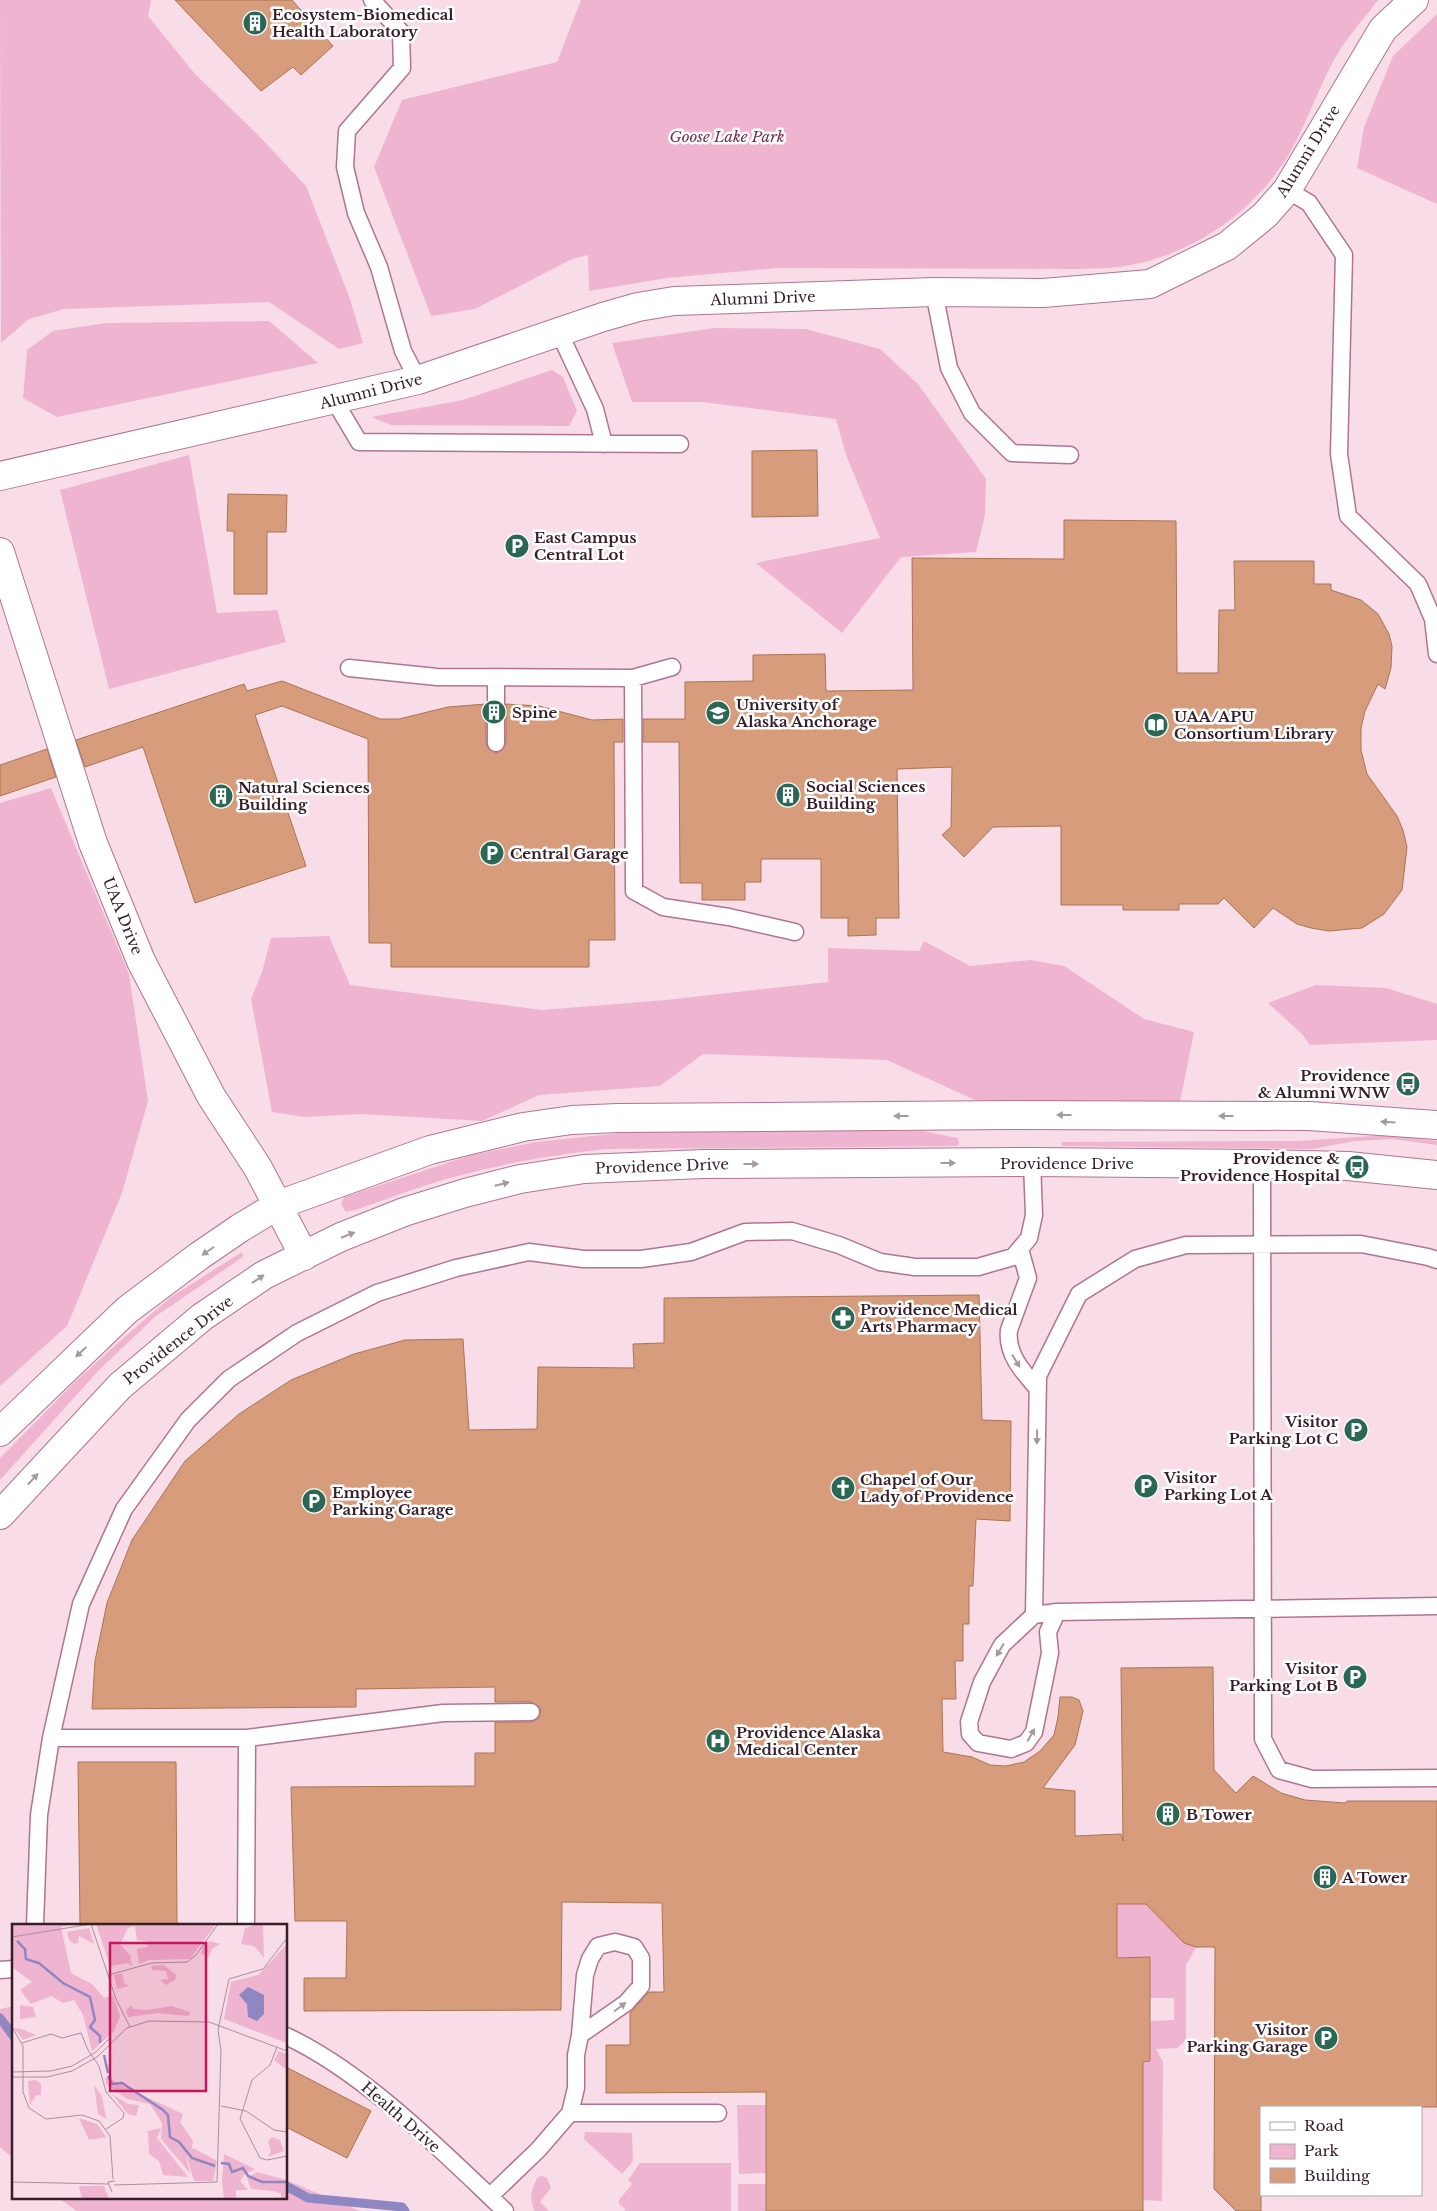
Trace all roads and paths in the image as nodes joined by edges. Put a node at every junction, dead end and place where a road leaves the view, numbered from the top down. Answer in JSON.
{"nodes":[{"id":1,"x":372,"y":0,"type":"edge"},
{"id":2,"x":1414,"y":0,"type":"edge"},
{"id":3,"x":1287,"y":190,"type":"junction"},
{"id":4,"x":934,"y":292,"type":"junction"},
{"id":5,"x":559,"y":332,"type":"junction"},
{"id":6,"x":418,"y":380,"type":"junction"},
{"id":7,"x":334,"y":400,"type":"junction"},
{"id":8,"x":604,"y":444,"type":"junction"},
{"id":9,"x":680,"y":444,"type":"dead end"},
{"id":10,"x":1070,"y":455,"type":"dead end"},
{"id":11,"x":0,"y":476,"type":"edge"},
{"id":12,"x":0,"y":552,"type":"edge"},
{"id":13,"x":1437,"y":654,"type":"edge"},
{"id":14,"x":672,"y":667,"type":"dead end"},
{"id":15,"x":349,"y":668,"type":"dead end"},
{"id":16,"x":496,"y":677,"type":"junction"},
{"id":17,"x":633,"y":678,"type":"junction"},
{"id":18,"x":496,"y":743,"type":"dead end"},
{"id":19,"x":795,"y":932,"type":"dead end"},
{"id":20,"x":1437,"y":1125,"type":"edge"},
{"id":21,"x":1032,"y":1162,"type":"junction"},
{"id":22,"x":1262,"y":1164,"type":"junction"},
{"id":23,"x":1437,"y":1175,"type":"edge"},
{"id":24,"x":278,"y":1205,"type":"junction"},
{"id":25,"x":1262,"y":1246,"type":"junction"},
{"id":26,"x":1020,"y":1249,"type":"junction"},
{"id":27,"x":304,"y":1256,"type":"junction"},
{"id":28,"x":1437,"y":1260,"type":"edge"},
{"id":29,"x":1038,"y":1389,"type":"junction"},
{"id":30,"x":0,"y":1432,"type":"edge"},
{"id":31,"x":0,"y":1515,"type":"edge"},
{"id":32,"x":1437,"y":1606,"type":"edge"},
{"id":33,"x":1262,"y":1609,"type":"junction"},
{"id":34,"x":1057,"y":1612,"type":"junction"},
{"id":35,"x":1034,"y":1615,"type":"junction"},
{"id":36,"x":531,"y":1712,"type":"dead end"},
{"id":37,"x":51,"y":1738,"type":"junction"},
{"id":38,"x":247,"y":1738,"type":"junction"},
{"id":39,"x":1437,"y":1778,"type":"edge"},
{"id":40,"x":35,"y":1924,"type":"edge"},
{"id":41,"x":246,"y":1924,"type":"edge"},
{"id":42,"x":580,"y":2035,"type":"junction"},
{"id":43,"x":288,"y":2037,"type":"edge"},
{"id":44,"x":570,"y":2113,"type":"junction"},
{"id":45,"x":718,"y":2113,"type":"dead end"},
{"id":46,"x":490,"y":2196,"type":"junction"},
{"id":47,"x":505,"y":2211,"type":"edge"}],
"edges":[{"from":1,"to":6,"type":"lane"},
{"from":2,"to":3,"type":"main road","name":"Alumni Drive"},
{"from":3,"to":4,"type":"main road","name":"Alumni Drive"},
{"from":3,"to":13,"type":"lane"},
{"from":4,"to":5,"type":"main road","name":"Alumni Drive"},
{"from":4,"to":10,"type":"lane"},
{"from":5,"to":6,"type":"main road","name":"Alumni Drive"},
{"from":5,"to":8,"type":"lane"},
{"from":6,"to":7,"type":"main road","name":"Alumni Drive"},
{"from":7,"to":8,"type":"lane"},
{"from":7,"to":11,"type":"main road","name":"Alumni Drive"},
{"from":8,"to":9,"type":"lane"},
{"from":12,"to":24,"type":"main road","name":"UAA Drive"},
{"from":14,"to":17,"type":"lane"},
{"from":15,"to":16,"type":"lane"},
{"from":16,"to":17,"type":"lane"},
{"from":16,"to":18,"type":"lane"},
{"from":17,"to":19,"type":"lane"},
{"from":20,"to":24,"type":"main road","one_way":true},
{"from":21,"to":22,"type":"main road","name":"Providence Drive"},
{"from":21,"to":26,"type":"lane"},
{"from":27,"to":21,"type":"main road","name":"Providence Drive","one_way":true},
{"from":22,"to":23,"type":"main road","name":"Providence Drive"},
{"from":22,"to":25,"type":"lane"},
{"from":24,"to":27,"type":"main road","name":"UAA Drive"},
{"from":24,"to":30,"type":"main road","one_way":true},
{"from":25,"to":28,"type":"lane"},
{"from":25,"to":29,"type":"lane"},
{"from":25,"to":33,"type":"lane"},
{"from":26,"to":29,"type":"lane","one_way":true},
{"from":26,"to":37,"type":"lane"},
{"from":31,"to":27,"type":"main road","name":"Providence Drive","one_way":true},
{"from":29,"to":35,"type":"lane","one_way":true},
{"from":32,"to":33,"type":"lane"},
{"from":33,"to":34,"type":"lane"},
{"from":33,"to":39,"type":"lane"},
{"from":34,"to":35,"type":"lane"},
{"from":35,"to":34,"type":"lane","one_way":true},
{"from":36,"to":38,"type":"lane"},
{"from":37,"to":38,"type":"lane"},
{"from":37,"to":40,"type":"lane"},
{"from":38,"to":41,"type":"lane"},
{"from":42,"to":42,"type":"lane","one_way":true},
{"from":42,"to":44,"type":"lane"},
{"from":43,"to":46,"type":"lane","name":"Health Drive"},
{"from":44,"to":45,"type":"lane"},
{"from":44,"to":46,"type":"lane"},
{"from":46,"to":47,"type":"lane","name":"Health Drive"}]}
